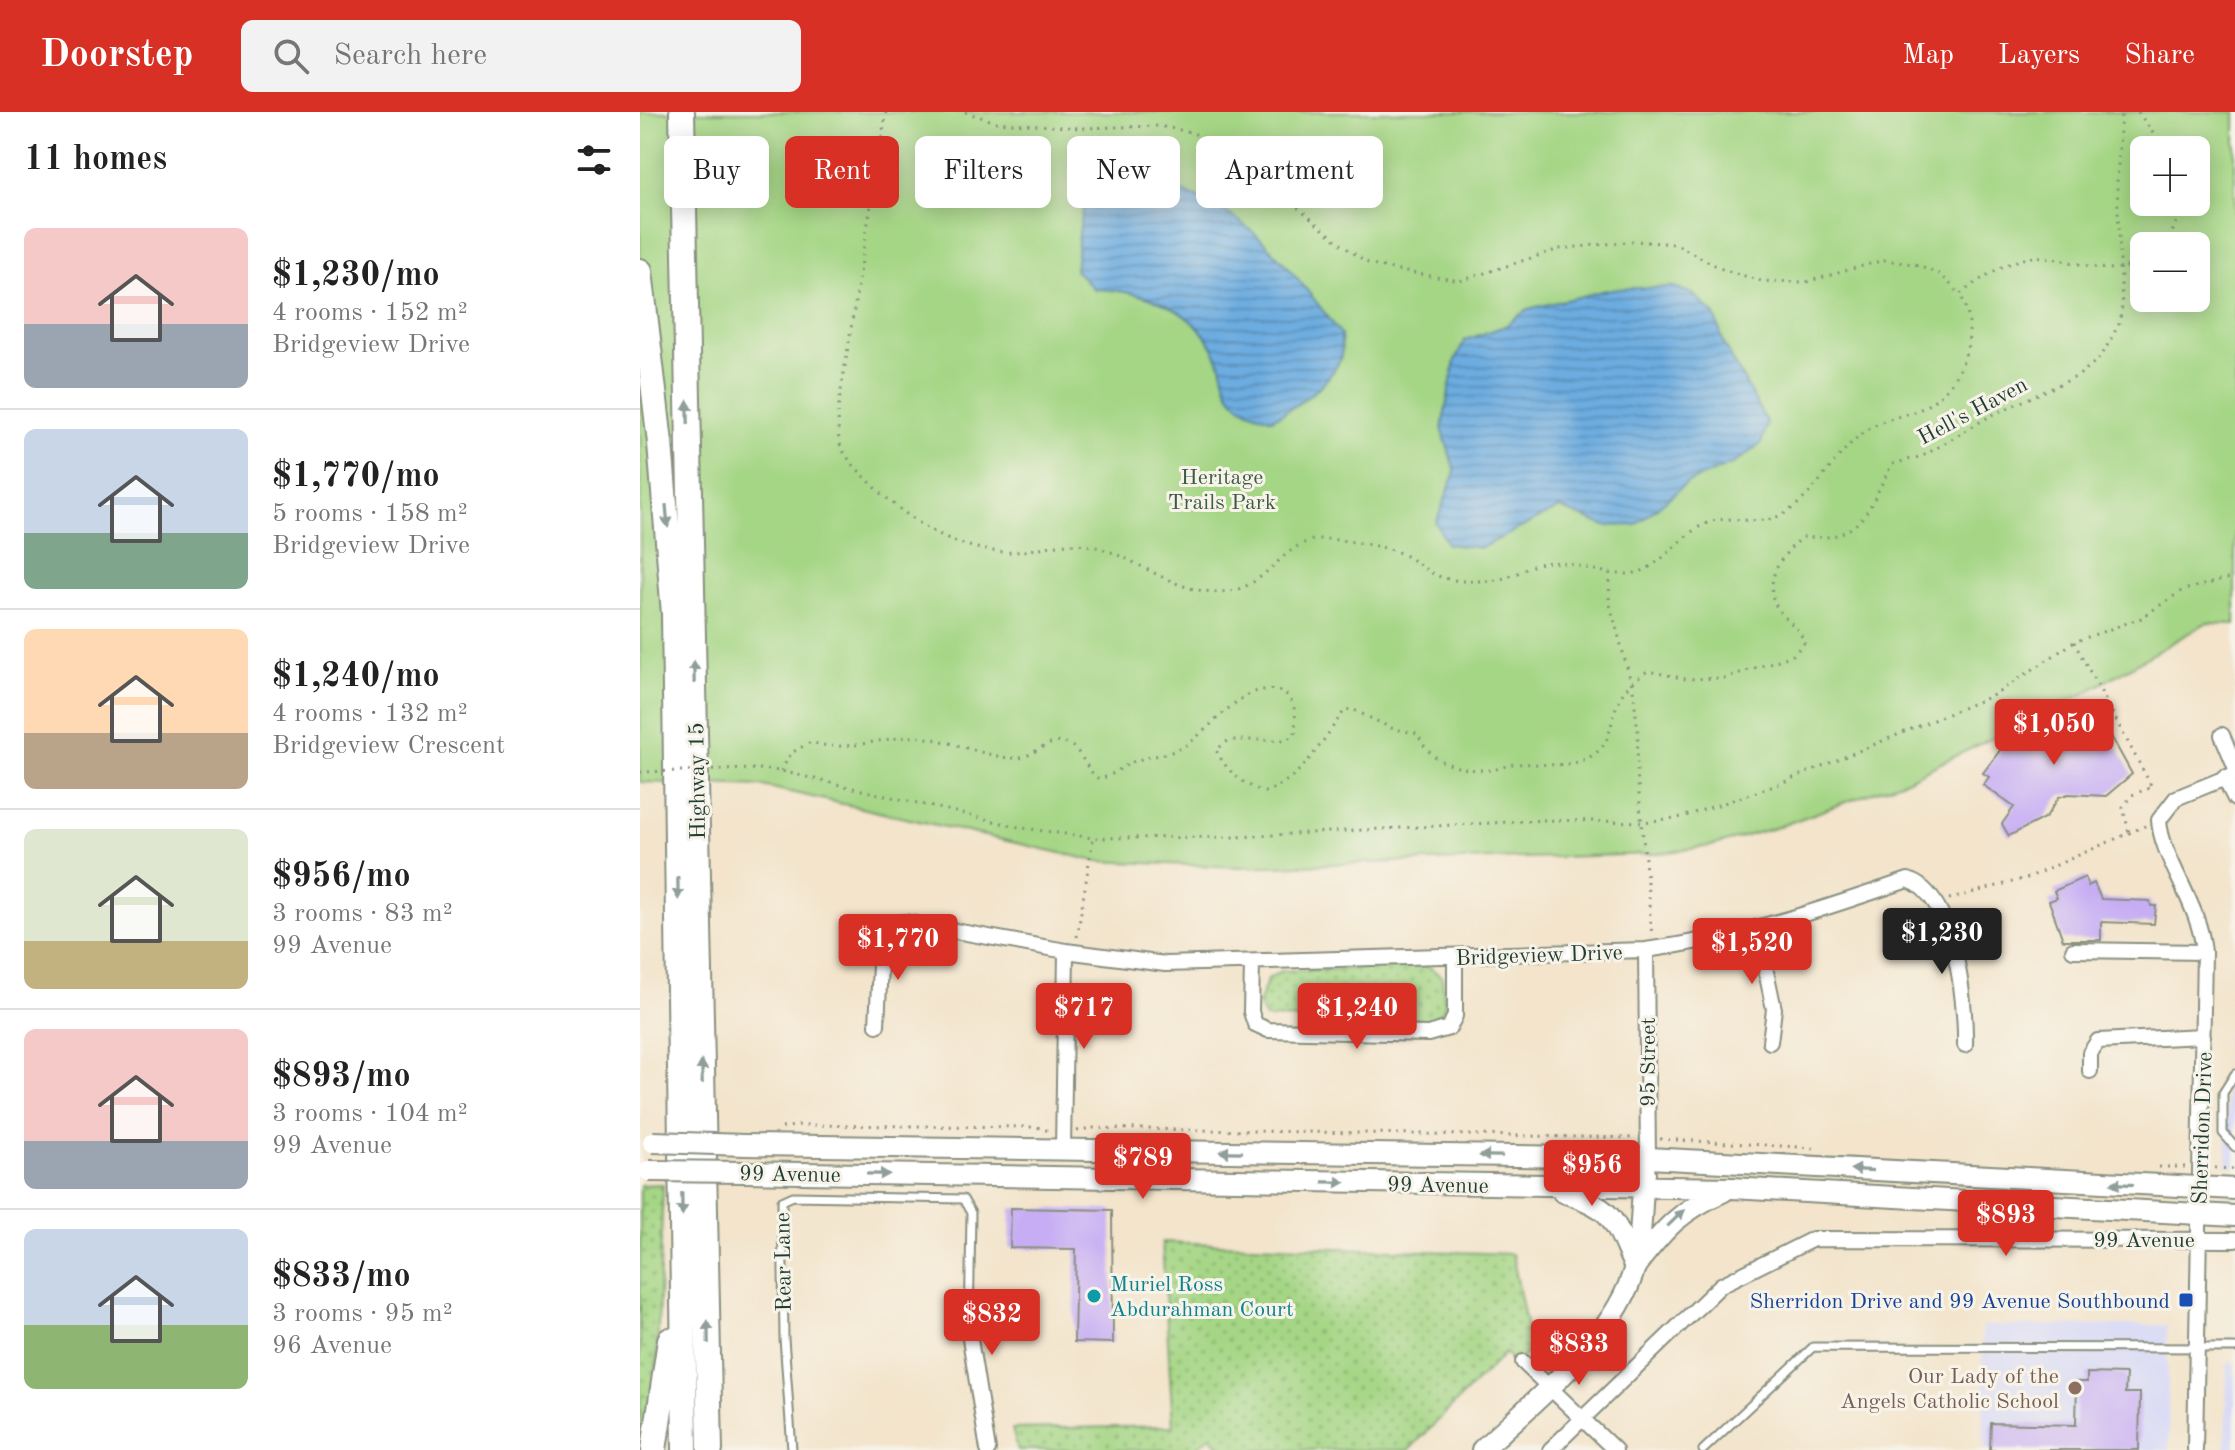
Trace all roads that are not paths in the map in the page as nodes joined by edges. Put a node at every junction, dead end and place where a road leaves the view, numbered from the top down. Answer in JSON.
{"nodes":[{"id":1,"x":682,"y":112,"type":"edge"},
{"id":2,"x":640,"y":271,"type":"edge"},
{"id":3,"x":2222,"y":735,"type":"dead end"},
{"id":4,"x":2235,"y":766,"type":"edge"},
{"id":5,"x":2229,"y":776,"type":"edge"},
{"id":6,"x":2235,"y":799,"type":"edge"},
{"id":7,"x":1757,"y":929,"type":"junction"},
{"id":8,"x":1650,"y":949,"type":"junction"},
{"id":9,"x":2073,"y":950,"type":"dead end"},
{"id":10,"x":1070,"y":951,"type":"junction"},
{"id":11,"x":2204,"y":952,"type":"junction"},
{"id":12,"x":1455,"y":957,"type":"junction"},
{"id":13,"x":1252,"y":964,"type":"junction"},
{"id":14,"x":877,"y":1025,"type":"dead end"},
{"id":15,"x":2203,"y":1036,"type":"junction"},
{"id":16,"x":1770,"y":1042,"type":"dead end"},
{"id":17,"x":1965,"y":1045,"type":"dead end"},
{"id":18,"x":2090,"y":1071,"type":"dead end"},
{"id":19,"x":2235,"y":1074,"type":"edge"},
{"id":20,"x":646,"y":1142,"type":"edge"},
{"id":21,"x":2235,"y":1147,"type":"edge"},
{"id":22,"x":1063,"y":1150,"type":"junction"},
{"id":23,"x":1648,"y":1158,"type":"junction"},
{"id":24,"x":645,"y":1171,"type":"edge"},
{"id":25,"x":1542,"y":1185,"type":"junction"},
{"id":26,"x":1643,"y":1187,"type":"junction"},
{"id":27,"x":1732,"y":1188,"type":"junction"},
{"id":28,"x":2200,"y":1188,"type":"junction"},
{"id":29,"x":2235,"y":1189,"type":"edge"},
{"id":30,"x":2198,"y":1216,"type":"junction"},
{"id":31,"x":2235,"y":1216,"type":"edge"},
{"id":32,"x":2199,"y":1239,"type":"junction"},
{"id":33,"x":2235,"y":1240,"type":"edge"},
{"id":34,"x":683,"y":1255,"type":"junction"},
{"id":35,"x":1635,"y":1268,"type":"junction"},
{"id":36,"x":969,"y":1333,"type":"joint"},
{"id":37,"x":2197,"y":1347,"type":"junction"},
{"id":38,"x":2235,"y":1348,"type":"edge"},
{"id":39,"x":1523,"y":1362,"type":"dead end"},
{"id":40,"x":1549,"y":1386,"type":"junction"},
{"id":41,"x":1584,"y":1416,"type":"junction"},
{"id":42,"x":654,"y":1450,"type":"edge"},
{"id":43,"x":685,"y":1450,"type":"edge"},
{"id":44,"x":712,"y":1450,"type":"edge"},
{"id":45,"x":792,"y":1450,"type":"edge"},
{"id":46,"x":988,"y":1450,"type":"edge"},
{"id":47,"x":1482,"y":1450,"type":"edge"},
{"id":48,"x":1550,"y":1450,"type":"edge"},
{"id":49,"x":1615,"y":1450,"type":"edge"},
{"id":50,"x":1703,"y":1450,"type":"edge"},
{"id":51,"x":2195,"y":1450,"type":"edge"}],
"edges":[{"from":44,"to":1,"type":"main road","name":"Highway 15","one_way":true},
{"from":2,"to":34,"type":"main road","name":"Highway 15","one_way":true},
{"from":3,"to":4,"type":"street"},
{"from":5,"to":6,"type":"street"},
{"from":5,"to":11,"type":"street","name":"Sherridon Drive"},
{"from":7,"to":8,"type":"street","name":"Bridgeview Drive"},
{"from":7,"to":16,"type":"street"},
{"from":7,"to":17,"type":"street","name":"Bridgeview Drive"},
{"from":8,"to":12,"type":"street","name":"Bridgeview Drive"},
{"from":8,"to":23,"type":"street","name":"95 Street"},
{"from":9,"to":11,"type":"street"},
{"from":10,"to":13,"type":"street","name":"Bridgeview Drive"},
{"from":10,"to":14,"type":"street","name":"Bridgeview Drive"},
{"from":10,"to":22,"type":"street"},
{"from":11,"to":15,"type":"street","name":"Sherridon Drive"},
{"from":12,"to":13,"type":"street","name":"Bridgeview Drive"},
{"from":12,"to":13,"type":"street"},
{"from":15,"to":18,"type":"street"},
{"from":15,"to":28,"type":"street","name":"Sherridon Drive"},
{"from":19,"to":21,"type":"lane"},
{"from":20,"to":22,"type":"main road","name":"99 Avenue","bridge":true},
{"from":23,"to":22,"type":"main road","name":"99 Avenue","one_way":true},
{"from":23,"to":26,"type":"main road","name":"95 Street"},
{"from":28,"to":23,"type":"main road","name":"99 Avenue","one_way":true},
{"from":24,"to":25,"type":"main road","name":"99 Avenue","one_way":true,"bridge":true},
{"from":25,"to":26,"type":"main road","name":"99 Avenue"},
{"from":25,"to":35,"type":"main road"},
{"from":26,"to":27,"type":"main road","name":"99 Avenue"},
{"from":26,"to":35,"type":"main road","name":"95 Street"},
{"from":27,"to":30,"type":"main road","name":"99 Avenue"},
{"from":35,"to":27,"type":"main road","one_way":true},
{"from":28,"to":29,"type":"main road","name":"99 Avenue"},
{"from":28,"to":30,"type":"street","name":"Sherridon Drive"},
{"from":30,"to":31,"type":"main road","name":"99 Avenue"},
{"from":30,"to":32,"type":"street","name":"Sherridon Drive"},
{"from":32,"to":33,"type":"street","name":"99 Avenue"},
{"from":32,"to":37,"type":"street","name":"Sherridon Drive"},
{"from":32,"to":41,"type":"street","name":"99 Avenue"},
{"from":34,"to":42,"type":"main road"},
{"from":34,"to":43,"type":"main road","name":"Highway 15"},
{"from":35,"to":40,"type":"main road","name":"95 Street"},
{"from":36,"to":45,"type":"lane","name":"Rear Lane"},
{"from":36,"to":46,"type":"street"},
{"from":37,"to":38,"type":"lane"},
{"from":37,"to":50,"type":"lane"},
{"from":37,"to":51,"type":"street","name":"Sherridon Drive"},
{"from":39,"to":40,"type":"street"},
{"from":40,"to":41,"type":"street"},
{"from":40,"to":47,"type":"main road","name":"95 Street"},
{"from":41,"to":48,"type":"street"},
{"from":41,"to":49,"type":"street"}]}
